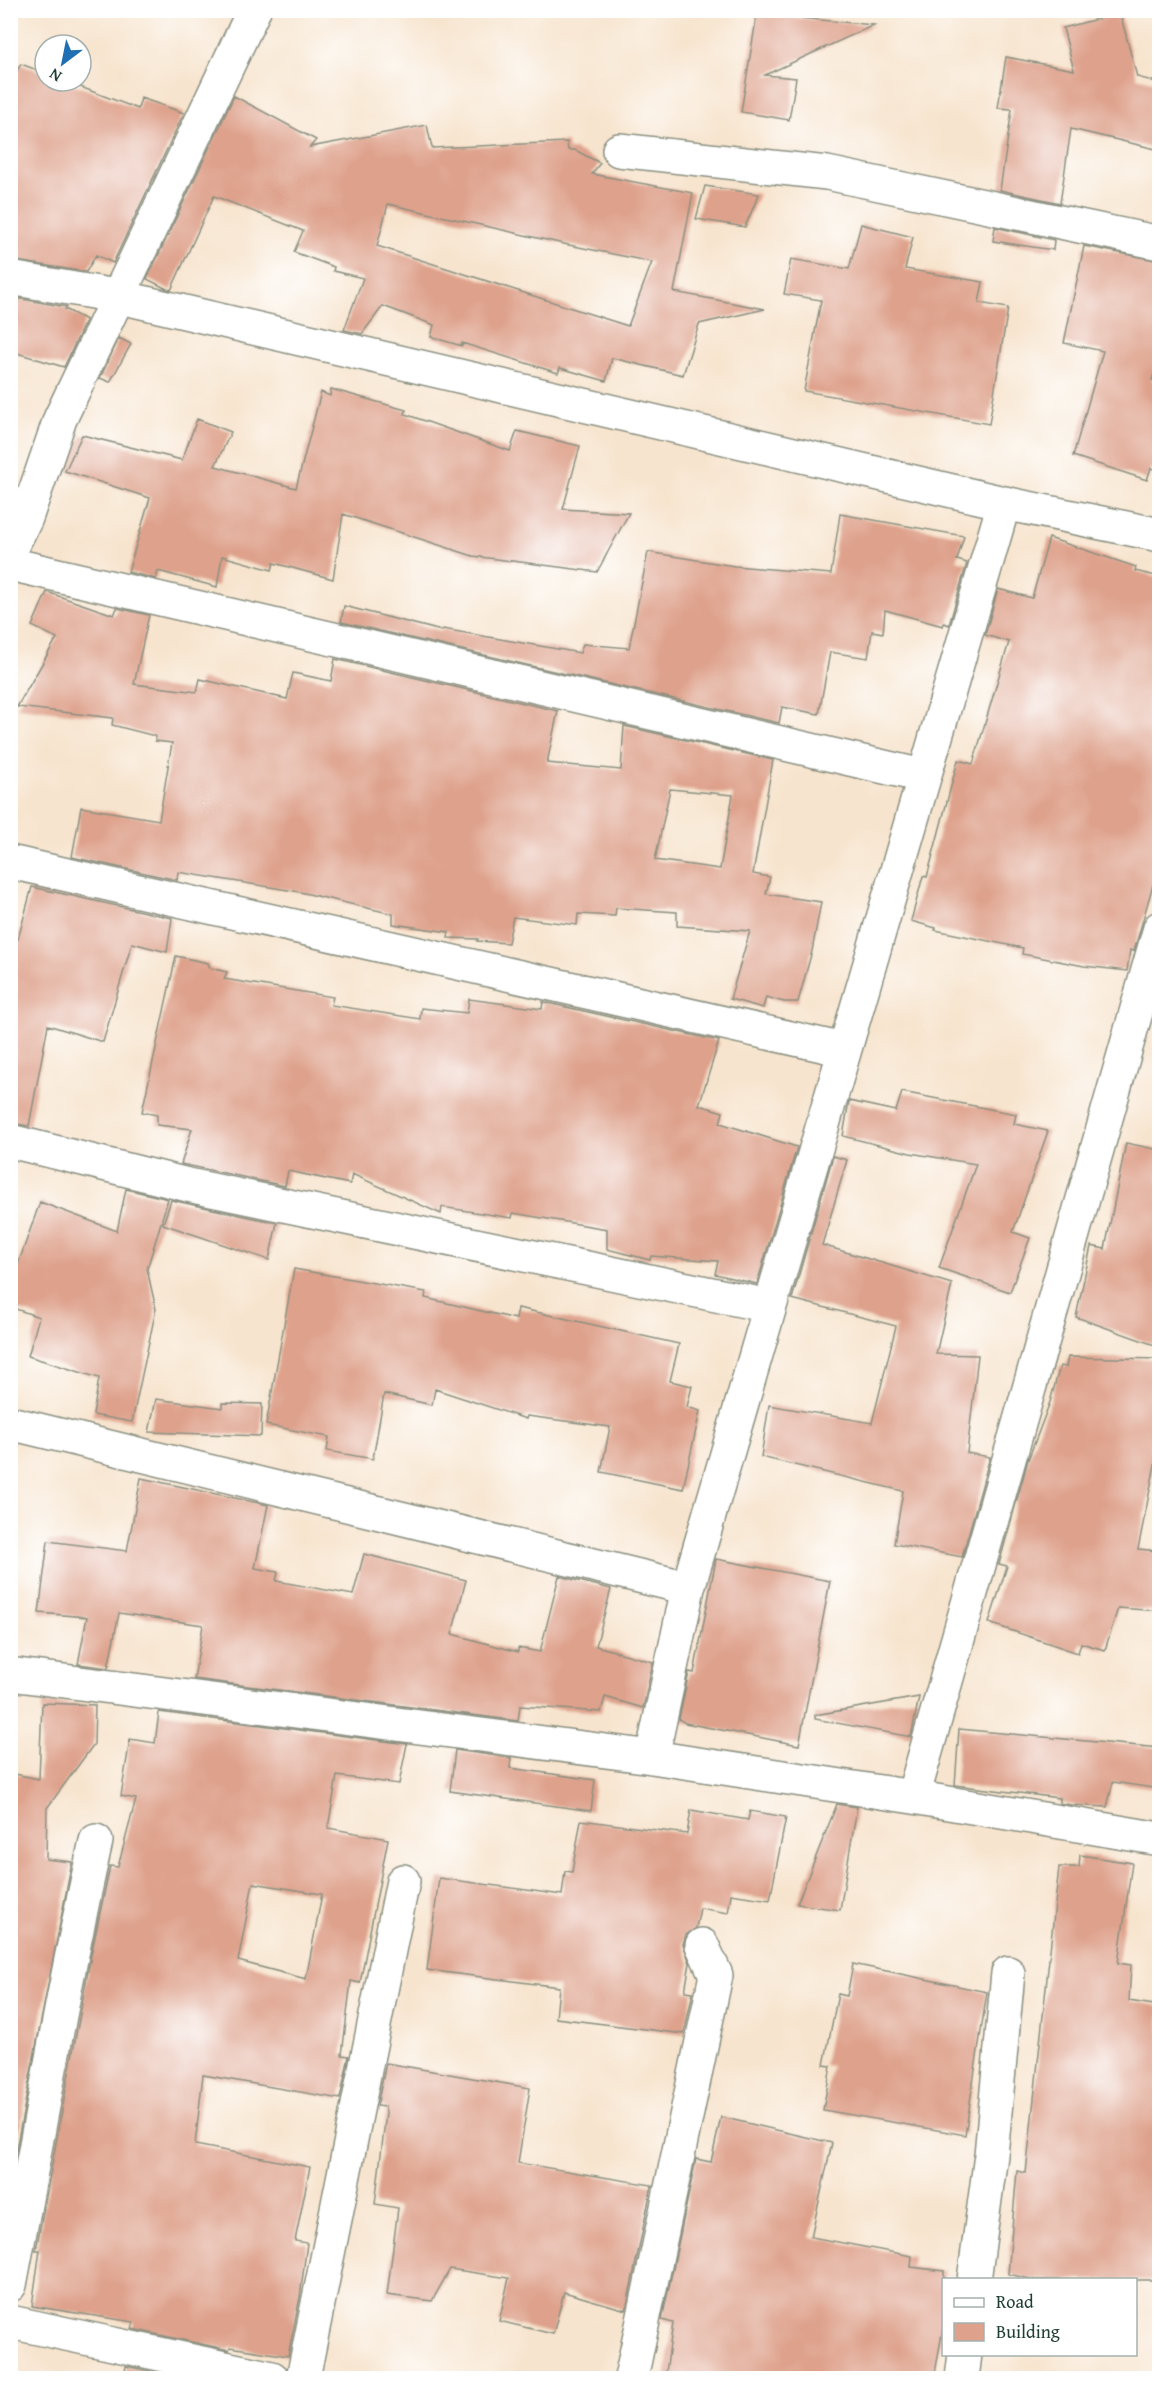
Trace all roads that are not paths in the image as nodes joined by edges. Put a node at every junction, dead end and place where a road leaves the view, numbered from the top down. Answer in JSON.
{"nodes":[{"id":1,"x":254,"y":10,"type":"edge"},
{"id":2,"x":619,"y":150,"type":"dead end"},
{"id":3,"x":1160,"y":243,"type":"edge"},
{"id":4,"x":10,"y":278,"type":"edge"},
{"id":5,"x":116,"y":296,"type":"junction"},
{"id":6,"x":1004,"y":503,"type":"junction"},
{"id":7,"x":1160,"y":535,"type":"edge"},
{"id":8,"x":10,"y":550,"type":"edge"},
{"id":9,"x":10,"y":564,"type":"edge"},
{"id":10,"x":923,"y":776,"type":"junction"},
{"id":11,"x":10,"y":862,"type":"edge"},
{"id":12,"x":1160,"y":928,"type":"edge"},
{"id":13,"x":844,"y":1050,"type":"junction"},
{"id":14,"x":10,"y":1141,"type":"edge"},
{"id":15,"x":769,"y":1306,"type":"junction"},
{"id":16,"x":10,"y":1423,"type":"edge"},
{"id":17,"x":688,"y":1588,"type":"junction"},
{"id":18,"x":10,"y":1674,"type":"edge"},
{"id":19,"x":652,"y":1757,"type":"junction"},
{"id":20,"x":913,"y":1797,"type":"junction"},
{"id":21,"x":1160,"y":1839,"type":"edge"},
{"id":22,"x":96,"y":1841,"type":"dead end"},
{"id":23,"x":403,"y":1881,"type":"dead end"},
{"id":24,"x":702,"y":1945,"type":"dead end"},
{"id":25,"x":1008,"y":1973,"type":"dead end"},
{"id":26,"x":974,"y":2278,"type":"edge"},
{"id":27,"x":10,"y":2285,"type":"edge"},
{"id":28,"x":10,"y":2322,"type":"edge"},
{"id":29,"x":965,"y":2356,"type":"edge"},
{"id":30,"x":272,"y":2379,"type":"edge"},
{"id":31,"x":303,"y":2379,"type":"edge"},
{"id":32,"x":631,"y":2379,"type":"edge"},
{"id":33,"x":962,"y":2379,"type":"edge"}],
"edges":[{"from":1,"to":5,"type":"street"},
{"from":2,"to":3,"type":"street"},
{"from":4,"to":5,"type":"street"},
{"from":5,"to":6,"type":"street"},
{"from":5,"to":8,"type":"street"},
{"from":6,"to":7,"type":"street"},
{"from":6,"to":10,"type":"street"},
{"from":9,"to":10,"type":"street"},
{"from":10,"to":13,"type":"street"},
{"from":11,"to":13,"type":"street"},
{"from":12,"to":20,"type":"street"},
{"from":13,"to":15,"type":"street"},
{"from":14,"to":15,"type":"street"},
{"from":15,"to":17,"type":"street"},
{"from":16,"to":17,"type":"street"},
{"from":17,"to":19,"type":"street"},
{"from":18,"to":19,"type":"street"},
{"from":19,"to":20,"type":"street"},
{"from":20,"to":21,"type":"street"},
{"from":22,"to":27,"type":"street"},
{"from":23,"to":31,"type":"street"},
{"from":24,"to":32,"type":"street"},
{"from":25,"to":26,"type":"street"},
{"from":28,"to":30,"type":"street"},
{"from":29,"to":33,"type":"street"}]}
